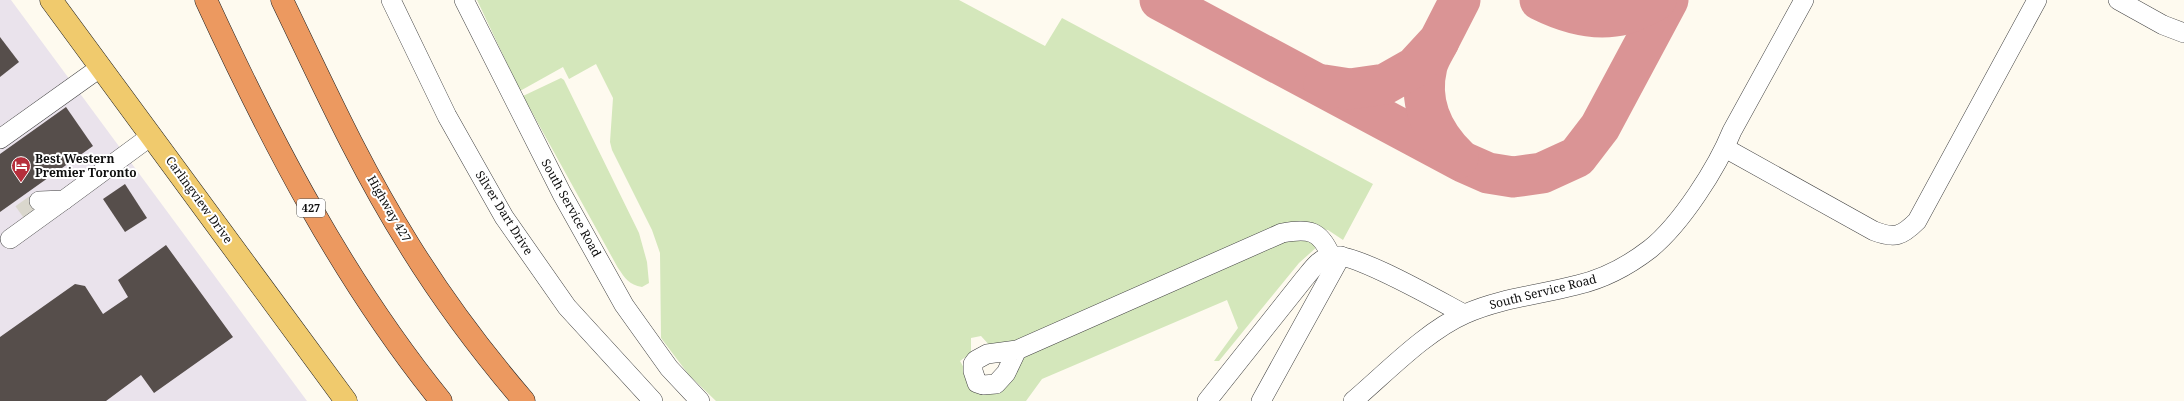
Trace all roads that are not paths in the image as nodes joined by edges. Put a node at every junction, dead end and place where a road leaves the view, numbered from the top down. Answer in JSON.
{"nodes":[{"id":1,"x":51,"y":0,"type":"edge"},
{"id":2,"x":206,"y":0,"type":"edge"},
{"id":3,"x":282,"y":0,"type":"edge"},
{"id":4,"x":391,"y":0,"type":"edge"},
{"id":5,"x":464,"y":0,"type":"edge"},
{"id":6,"x":1804,"y":0,"type":"edge"},
{"id":7,"x":2038,"y":0,"type":"edge"},
{"id":8,"x":2118,"y":0,"type":"edge"},
{"id":9,"x":2184,"y":33,"type":"edge"},
{"id":10,"x":100,"y":67,"type":"junction"},
{"id":11,"x":151,"y":136,"type":"junction"},
{"id":12,"x":0,"y":139,"type":"edge"},
{"id":13,"x":1725,"y":148,"type":"junction"},
{"id":14,"x":64,"y":200,"type":"junction"},
{"id":15,"x":39,"y":201,"type":"tunnel mouth"},
{"id":16,"x":20,"y":214,"type":"tunnel mouth"},
{"id":17,"x":5,"y":242,"type":"edge"},
{"id":18,"x":1336,"y":256,"type":"junction"},
{"id":19,"x":1464,"y":314,"type":"junction"},
{"id":20,"x":1017,"y":350,"type":"dead end"},
{"id":21,"x":346,"y":401,"type":"edge"},
{"id":22,"x":441,"y":401,"type":"edge"},
{"id":23,"x":524,"y":401,"type":"edge"},
{"id":24,"x":654,"y":401,"type":"edge"},
{"id":25,"x":700,"y":401,"type":"edge"},
{"id":26,"x":1207,"y":401,"type":"edge"},
{"id":27,"x":1262,"y":401,"type":"edge"},
{"id":28,"x":1353,"y":401,"type":"edge"}],
"edges":[{"from":1,"to":10,"type":"main road","name":"Carlingview Drive"},
{"from":2,"to":22,"type":"highway","number":"427"},
{"from":3,"to":23,"type":"highway","name":"Highway 427"},
{"from":4,"to":24,"type":"street","name":"Silver Dart Drive"},
{"from":5,"to":25,"type":"street","name":"South Service Road"},
{"from":6,"to":13,"type":"street","name":"South Service Road"},
{"from":7,"to":13,"type":"street"},
{"from":8,"to":9,"type":"street"},
{"from":10,"to":11,"type":"main road","name":"Carlingview Drive"},
{"from":10,"to":12,"type":"street"},
{"from":11,"to":14,"type":"street"},
{"from":11,"to":21,"type":"main road","name":"Carlingview Drive"},
{"from":13,"to":19,"type":"street","name":"South Service Road"},
{"from":14,"to":15,"type":"street"},
{"from":14,"to":17,"type":"street"},
{"from":16,"to":17,"type":"street"},
{"from":18,"to":19,"type":"street"},
{"from":18,"to":20,"type":"street"},
{"from":18,"to":26,"type":"street"},
{"from":18,"to":27,"type":"street"},
{"from":19,"to":28,"type":"street","name":"South Service Road"}]}
